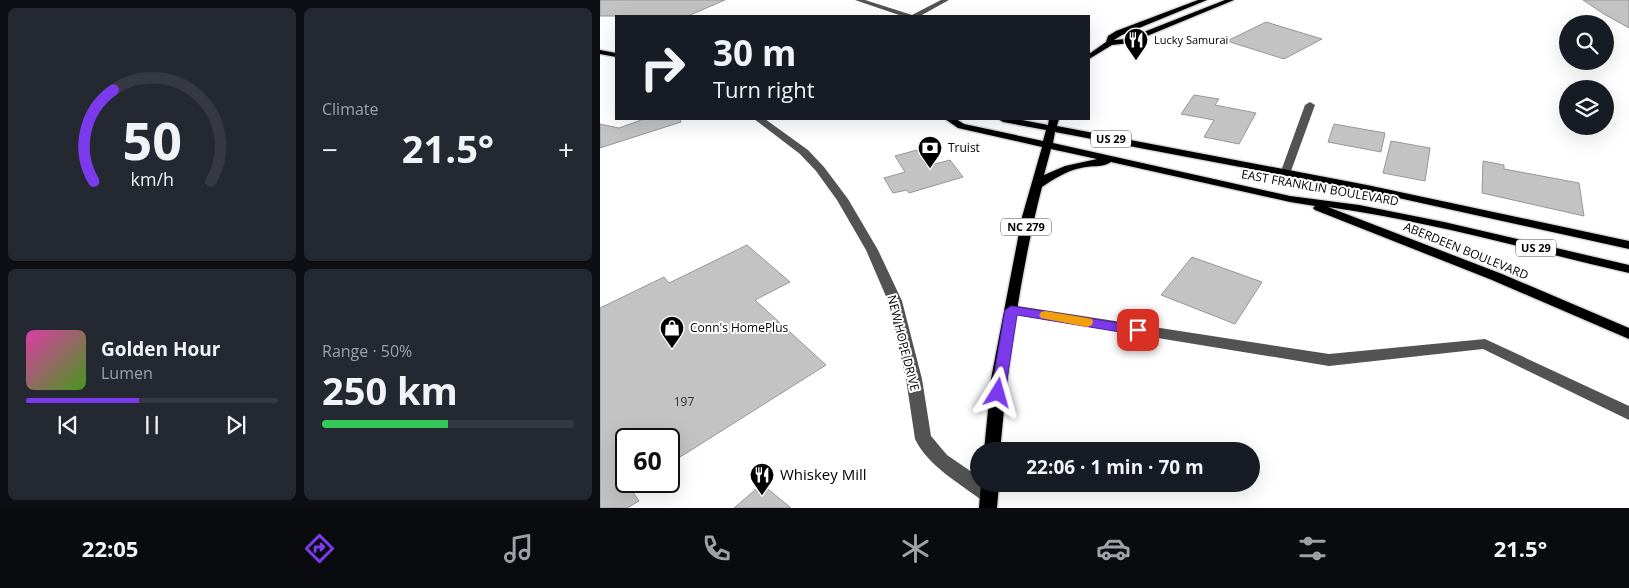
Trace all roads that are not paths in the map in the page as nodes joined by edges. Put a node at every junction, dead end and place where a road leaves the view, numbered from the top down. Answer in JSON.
{"nodes":[{"id":1,"x":858,"y":0,"type":"edge"},
{"id":2,"x":946,"y":0,"type":"edge"},
{"id":3,"x":1204,"y":0,"type":"edge"},
{"id":4,"x":1231,"y":0,"type":"edge"},
{"id":5,"x":906,"y":15,"type":"edge"},
{"id":6,"x":917,"y":15,"type":"edge"},
{"id":7,"x":1110,"y":43,"type":"junction"},
{"id":8,"x":600,"y":52,"type":"edge"},
{"id":9,"x":615,"y":55,"type":"edge"},
{"id":10,"x":1090,"y":55,"type":"edge"},
{"id":11,"x":1310,"y":105,"type":"dead end"},
{"id":12,"x":760,"y":120,"type":"edge"},
{"id":13,"x":952,"y":120,"type":"edge"},
{"id":14,"x":1015,"y":120,"type":"edge"},
{"id":15,"x":1052,"y":123,"type":"edge"},
{"id":16,"x":1046,"y":145,"type":"junction"},
{"id":17,"x":1129,"y":163,"type":"junction"},
{"id":18,"x":1286,"y":171,"type":"junction"},
{"id":19,"x":1034,"y":186,"type":"junction"},
{"id":20,"x":1290,"y":199,"type":"junction"},
{"id":21,"x":1629,"y":246,"type":"edge"},
{"id":22,"x":1629,"y":269,"type":"edge"},
{"id":23,"x":1011,"y":310,"type":"junction"},
{"id":24,"x":1629,"y":334,"type":"edge"},
{"id":25,"x":1629,"y":413,"type":"edge"},
{"id":26,"x":993,"y":442,"type":"edge"},
{"id":27,"x":989,"y":496,"type":"edge"}],
"edges":[{"from":1,"to":5,"type":"street"},
{"from":2,"to":6,"type":"street"},
{"from":3,"to":7,"type":"main road"},
{"from":4,"to":7,"type":"main road"},
{"from":7,"to":10,"type":"main road"},
{"from":8,"to":9,"type":"main road"},
{"from":11,"to":18,"type":"street"},
{"from":12,"to":27,"type":"street","name":"NEW HOPE DRIVE"},
{"from":13,"to":16,"type":"main road","name":"EAST FRANKLIN BOULEVARD","number":"US 29"},
{"from":14,"to":15,"type":"main road","name":"EAST FRANKLIN BOULEVARD","number":"US 29"},
{"from":15,"to":16,"type":"main road","number":"NC 279"},
{"from":15,"to":18,"type":"main road","name":"EAST FRANKLIN BOULEVARD","number":"US 29"},
{"from":16,"to":17,"type":"main road","name":"EAST FRANKLIN BOULEVARD","number":"US 29"},
{"from":16,"to":19,"type":"main road","number":"NC 279"},
{"from":17,"to":19,"type":"main road"},
{"from":17,"to":20,"type":"main road","name":"EAST FRANKLIN BOULEVARD","number":"US 29"},
{"from":18,"to":21,"type":"main road","name":"EAST FRANKLIN BOULEVARD","number":"US 29"},
{"from":19,"to":23,"type":"main road","number":"NC 279"},
{"from":20,"to":22,"type":"main road","name":"EAST FRANKLIN BOULEVARD","number":"US 29"},
{"from":20,"to":24,"type":"main road","name":"ABERDEEN BOULEVARD"},
{"from":23,"to":25,"type":"street"},
{"from":23,"to":26,"type":"main road","number":"NC 279"}]}
